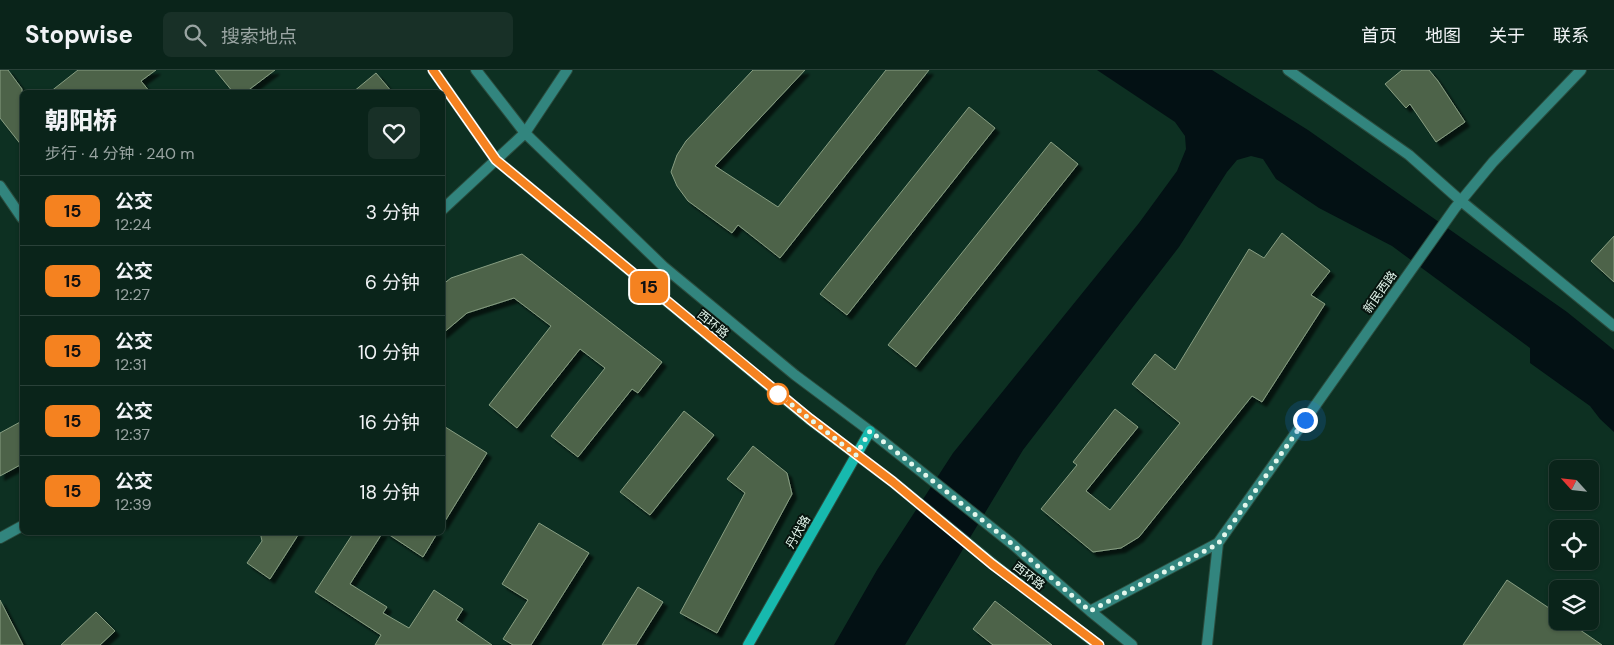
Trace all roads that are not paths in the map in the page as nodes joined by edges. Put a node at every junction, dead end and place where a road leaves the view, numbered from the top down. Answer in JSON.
{"nodes":[{"id":1,"x":433,"y":70,"type":"edge"},
{"id":2,"x":476,"y":70,"type":"edge"},
{"id":3,"x":567,"y":70,"type":"edge"},
{"id":4,"x":1288,"y":70,"type":"edge"},
{"id":5,"x":1581,"y":70,"type":"edge"},
{"id":6,"x":525,"y":133,"type":"junction"},
{"id":7,"x":496,"y":160,"type":"junction"},
{"id":8,"x":0,"y":186,"type":"edge"},
{"id":9,"x":1458,"y":204,"type":"junction"},
{"id":10,"x":445,"y":207,"type":"edge"},
{"id":11,"x":20,"y":215,"type":"edge"},
{"id":12,"x":1614,"y":326,"type":"edge"},
{"id":13,"x":870,"y":431,"type":"junction"},
{"id":14,"x":856,"y":455,"type":"junction"},
{"id":15,"x":20,"y":527,"type":"edge"},
{"id":16,"x":0,"y":538,"type":"edge"},
{"id":17,"x":1218,"y":544,"type":"junction"},
{"id":18,"x":1090,"y":611,"type":"junction"},
{"id":19,"x":748,"y":645,"type":"edge"},
{"id":20,"x":1098,"y":645,"type":"edge"},
{"id":21,"x":1132,"y":645,"type":"edge"},
{"id":22,"x":1207,"y":645,"type":"edge"}],
"edges":[{"from":1,"to":7,"type":"main road","name":"西环路"},
{"from":2,"to":6,"type":"street","name":"西环路"},
{"from":3,"to":6,"type":"street"},
{"from":4,"to":9,"type":"street"},
{"from":5,"to":9,"type":"street","name":"新民西路"},
{"from":6,"to":7,"type":"street"},
{"from":6,"to":13,"type":"street","name":"西环路"},
{"from":7,"to":10,"type":"street"},
{"from":7,"to":14,"type":"main road","name":"西环路"},
{"from":8,"to":11,"type":"street"},
{"from":9,"to":12,"type":"street"},
{"from":9,"to":17,"type":"street","name":"新民西路"},
{"from":13,"to":14,"type":"main road","name":"丹伏路"},
{"from":13,"to":18,"type":"street","name":"西环路"},
{"from":14,"to":19,"type":"main road","name":"丹伏路"},
{"from":14,"to":20,"type":"main road","name":"西环路"},
{"from":15,"to":16,"type":"street"},
{"from":17,"to":18,"type":"street","name":"新民西路"},
{"from":17,"to":22,"type":"street","name":"新民西路"},
{"from":18,"to":21,"type":"street","name":"西环路"}]}
